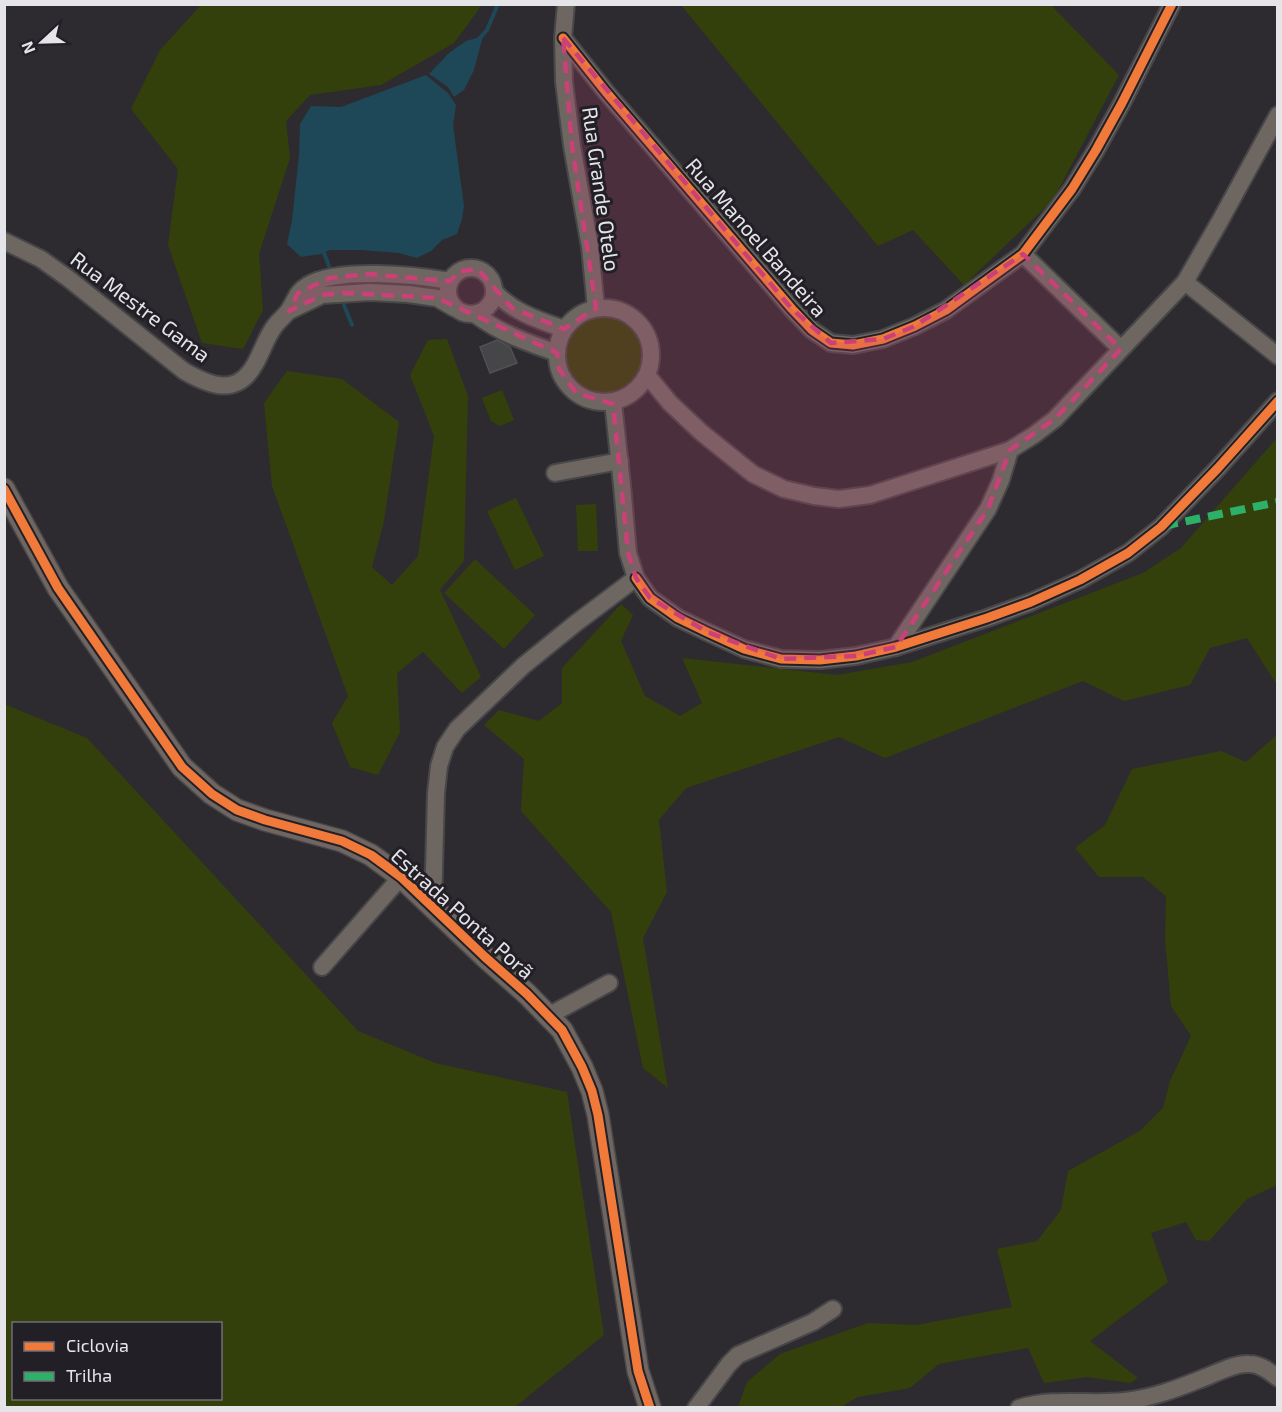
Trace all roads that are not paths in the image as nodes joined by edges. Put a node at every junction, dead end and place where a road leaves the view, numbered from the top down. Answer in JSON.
{"nodes":[{"id":1,"x":566,"y":4,"type":"edge"},
{"id":2,"x":1172,"y":4,"type":"edge"},
{"id":3,"x":563,"y":38,"type":"junction"},
{"id":4,"x":1278,"y":115,"type":"edge"},
{"id":5,"x":4,"y":241,"type":"edge"},
{"id":6,"x":1023,"y":254,"type":"junction"},
{"id":7,"x":450,"y":281,"type":"junction"},
{"id":8,"x":1185,"y":282,"type":"junction"},
{"id":9,"x":494,"y":291,"type":"junction"},
{"id":10,"x":454,"y":308,"type":"junction"},
{"id":11,"x":596,"y":308,"type":"junction"},
{"id":12,"x":289,"y":311,"type":"junction"},
{"id":13,"x":476,"y":315,"type":"junction"},
{"id":14,"x":564,"y":328,"type":"junction"},
{"id":15,"x":1121,"y":349,"type":"junction"},
{"id":16,"x":556,"y":353,"type":"junction"},
{"id":17,"x":1278,"y":356,"type":"edge"},
{"id":18,"x":647,"y":375,"type":"junction"},
{"id":19,"x":1278,"y":401,"type":"edge"},
{"id":20,"x":613,"y":402,"type":"junction"},
{"id":21,"x":1010,"y":450,"type":"junction"},
{"id":22,"x":620,"y":461,"type":"junction"},
{"id":23,"x":555,"y":473,"type":"dead end"},
{"id":24,"x":4,"y":489,"type":"edge"},
{"id":25,"x":636,"y":578,"type":"junction"},
{"id":26,"x":896,"y":646,"type":"junction"},
{"id":27,"x":401,"y":878,"type":"junction"},
{"id":28,"x":433,"y":908,"type":"junction"},
{"id":29,"x":322,"y":967,"type":"dead end"},
{"id":30,"x":609,"y":983,"type":"dead end"},
{"id":31,"x":548,"y":1016,"type":"junction"},
{"id":32,"x":833,"y":1309,"type":"dead end"},
{"id":33,"x":1278,"y":1378,"type":"edge"},
{"id":34,"x":650,"y":1407,"type":"edge"},
{"id":35,"x":696,"y":1407,"type":"edge"},
{"id":36,"x":1019,"y":1407,"type":"edge"}],
"edges":[{"from":1,"to":3,"type":"street","name":"Rua Grande Otelo"},
{"from":2,"to":6,"type":"street","name":"Rua Manoel Bandeira"},
{"from":3,"to":6,"type":"street","name":"Rua Manoel Bandeira"},
{"from":3,"to":11,"type":"street","name":"Rua Grande Otelo"},
{"from":4,"to":8,"type":"street"},
{"from":5,"to":12,"type":"street","name":"Rua Mestre Gama"},
{"from":6,"to":15,"type":"street"},
{"from":7,"to":9,"type":"street"},
{"from":7,"to":10,"type":"street"},
{"from":7,"to":12,"type":"street","name":"Rua Mestre Gama"},
{"from":8,"to":15,"type":"street"},
{"from":8,"to":17,"type":"street"},
{"from":9,"to":13,"type":"street"},
{"from":9,"to":14,"type":"street"},
{"from":10,"to":12,"type":"street","name":"Rua Mestre Gama"},
{"from":10,"to":13,"type":"street"},
{"from":11,"to":14,"type":"street"},
{"from":11,"to":18,"type":"street"},
{"from":13,"to":16,"type":"street"},
{"from":14,"to":16,"type":"street"},
{"from":15,"to":21,"type":"street"},
{"from":16,"to":20,"type":"street"},
{"from":18,"to":20,"type":"street"},
{"from":18,"to":21,"type":"street"},
{"from":19,"to":26,"type":"street"},
{"from":20,"to":22,"type":"street"},
{"from":21,"to":26,"type":"street"},
{"from":22,"to":23,"type":"street"},
{"from":22,"to":25,"type":"street"},
{"from":24,"to":27,"type":"main road","name":"Estrada Ponta Porã"},
{"from":25,"to":26,"type":"street"},
{"from":25,"to":28,"type":"street"},
{"from":27,"to":28,"type":"main road","name":"Estrada Ponta Porã"},
{"from":27,"to":29,"type":"street"},
{"from":28,"to":31,"type":"main road","name":"Estrada Ponta Porã"},
{"from":30,"to":31,"type":"street"},
{"from":31,"to":34,"type":"main road","name":"Estrada Ponta Porã"},
{"from":32,"to":35,"type":"street"},
{"from":33,"to":36,"type":"street"}]}
